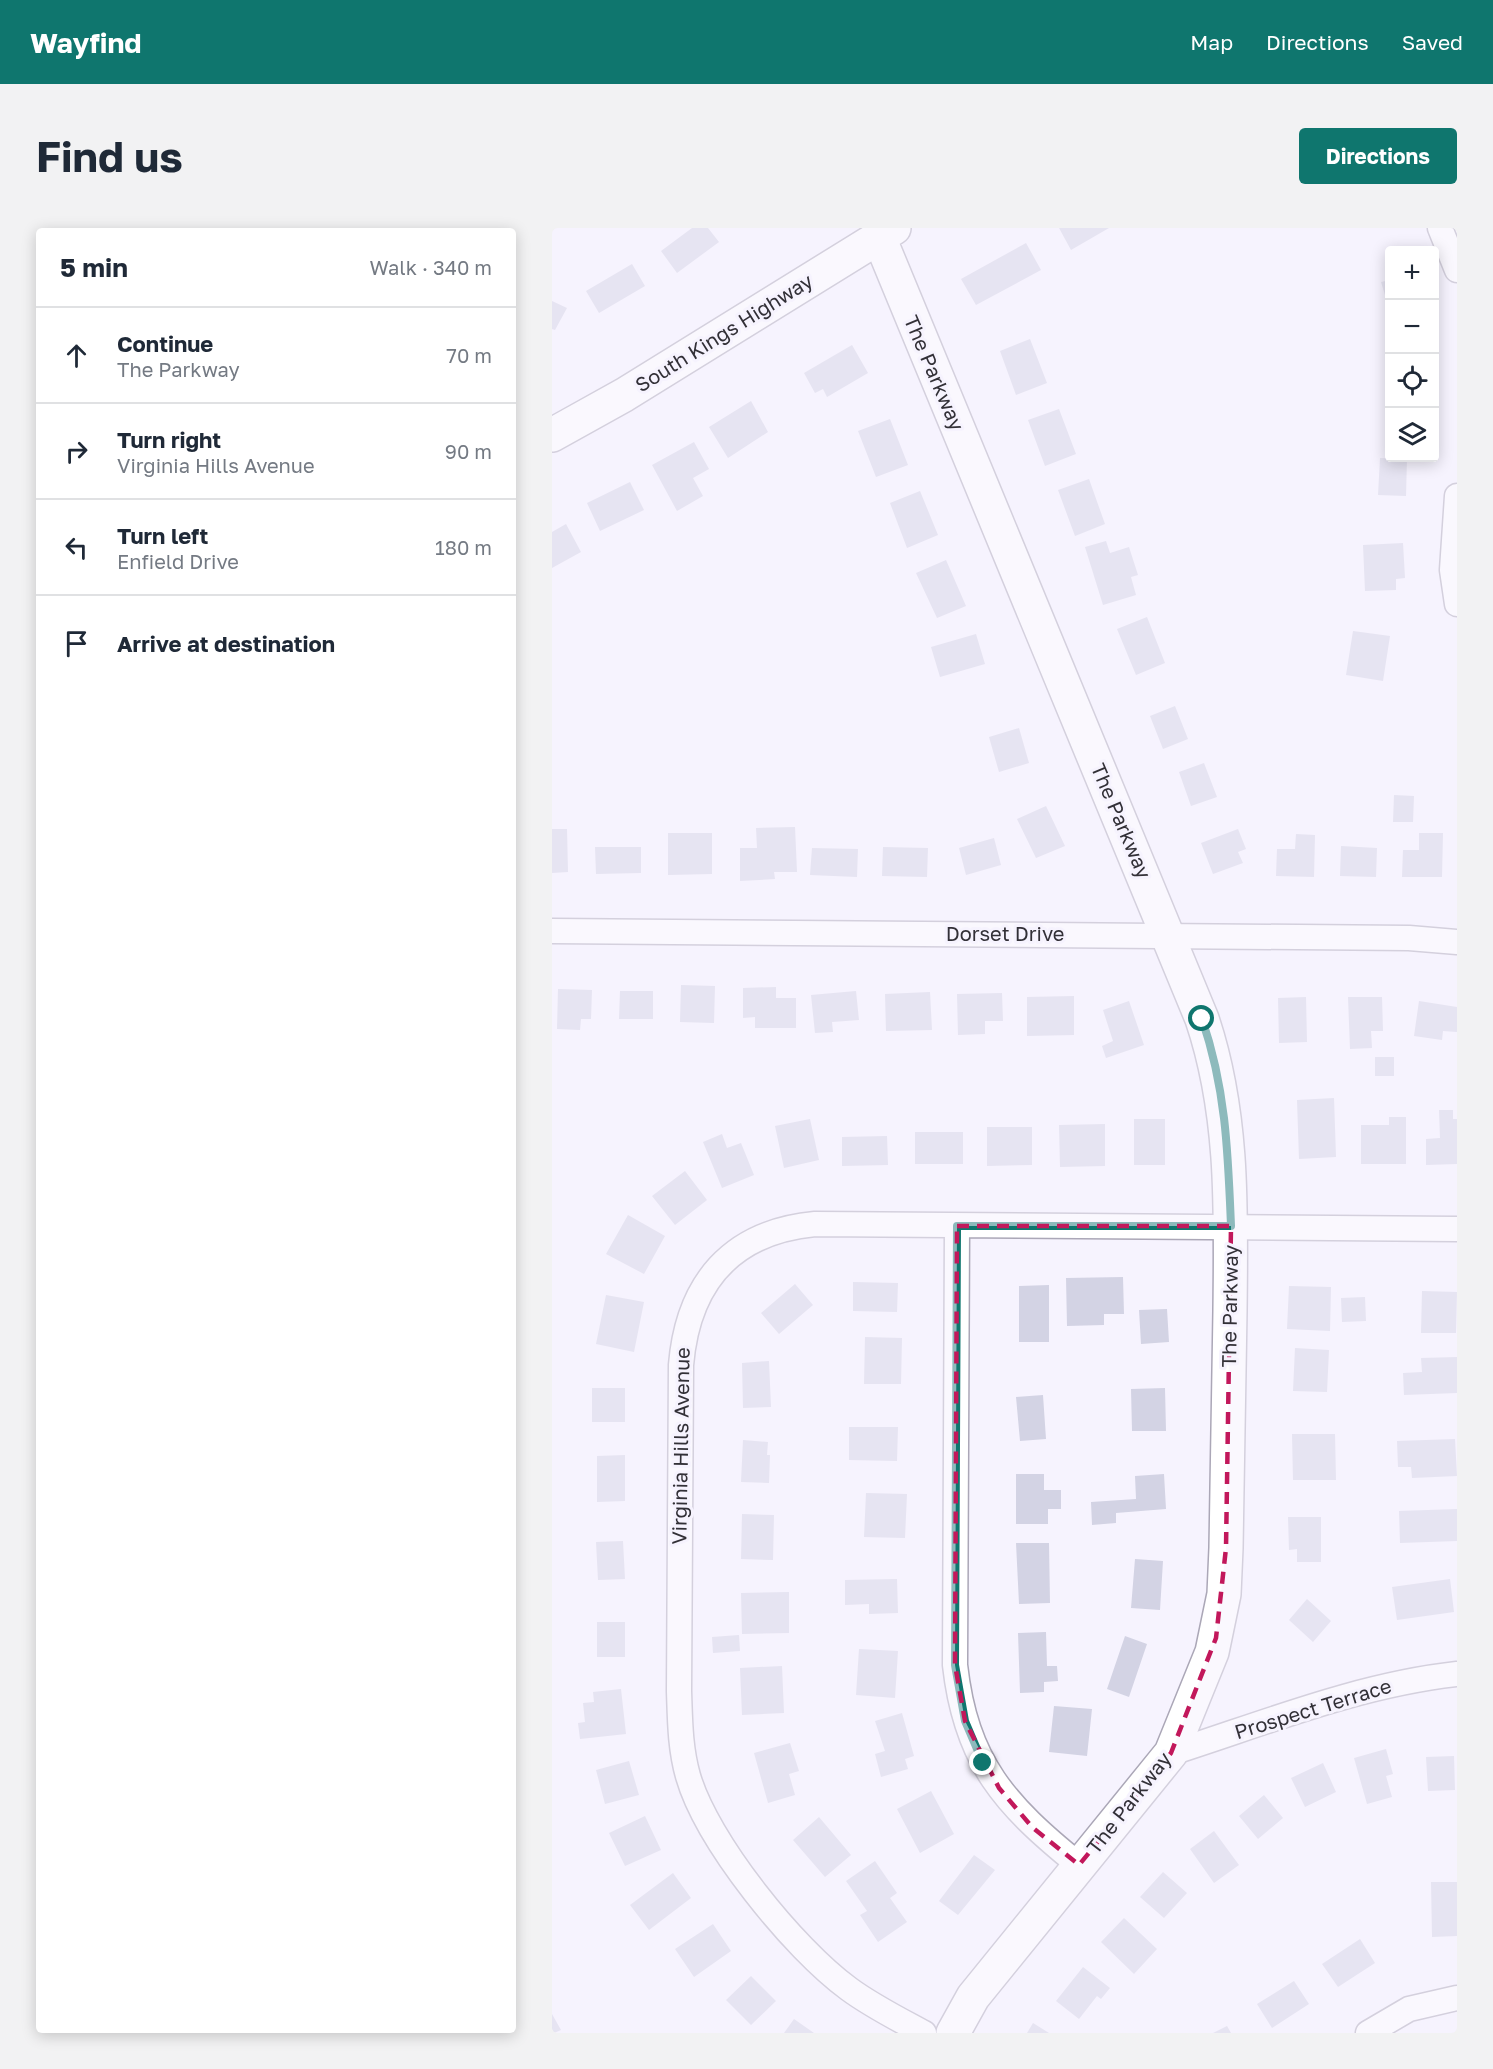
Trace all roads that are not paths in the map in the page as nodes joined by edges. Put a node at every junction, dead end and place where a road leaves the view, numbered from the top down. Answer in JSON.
{"nodes":[{"id":1,"x":1440,"y":228,"type":"edge"},
{"id":2,"x":883,"y":231,"type":"edge"},
{"id":3,"x":1457,"y":270,"type":"edge"},
{"id":4,"x":552,"y":435,"type":"edge"},
{"id":5,"x":1457,"y":496,"type":"edge"},
{"id":6,"x":1457,"y":604,"type":"edge"},
{"id":7,"x":552,"y":931,"type":"edge"},
{"id":8,"x":1168,"y":936,"type":"junction"},
{"id":9,"x":1457,"y":942,"type":"edge"},
{"id":10,"x":957,"y":1226,"type":"junction"},
{"id":11,"x":1231,"y":1226,"type":"junction"},
{"id":12,"x":1457,"y":1229,"type":"edge"},
{"id":13,"x":1457,"y":1674,"type":"edge"},
{"id":14,"x":1171,"y":1753,"type":"junction"},
{"id":15,"x":1079,"y":1865,"type":"junction"},
{"id":16,"x":1457,"y":1998,"type":"edge"},
{"id":17,"x":924,"y":2033,"type":"edge"},
{"id":18,"x":953,"y":2033,"type":"edge"},
{"id":19,"x":1368,"y":2033,"type":"edge"}],
"edges":[{"from":1,"to":3,"type":"street"},
{"from":2,"to":4,"type":"street","name":"South Kings Highway"},
{"from":2,"to":8,"type":"street","name":"The Parkway"},
{"from":5,"to":6,"type":"street"},
{"from":7,"to":8,"type":"street","name":"Dorset Drive"},
{"from":8,"to":9,"type":"street","name":"Dorset Drive"},
{"from":8,"to":11,"type":"street","name":"The Parkway"},
{"from":10,"to":11,"type":"street","name":"Virginia Hills Avenue"},
{"from":10,"to":15,"type":"street"},
{"from":10,"to":17,"type":"street","name":"Virginia Hills Avenue"},
{"from":11,"to":12,"type":"street","name":"Virginia Hills Avenue"},
{"from":11,"to":14,"type":"street","name":"The Parkway"},
{"from":13,"to":14,"type":"street","name":"Prospect Terrace"},
{"from":14,"to":15,"type":"street","name":"The Parkway"},
{"from":15,"to":18,"type":"street","name":"The Parkway"},
{"from":16,"to":19,"type":"street"}]}
